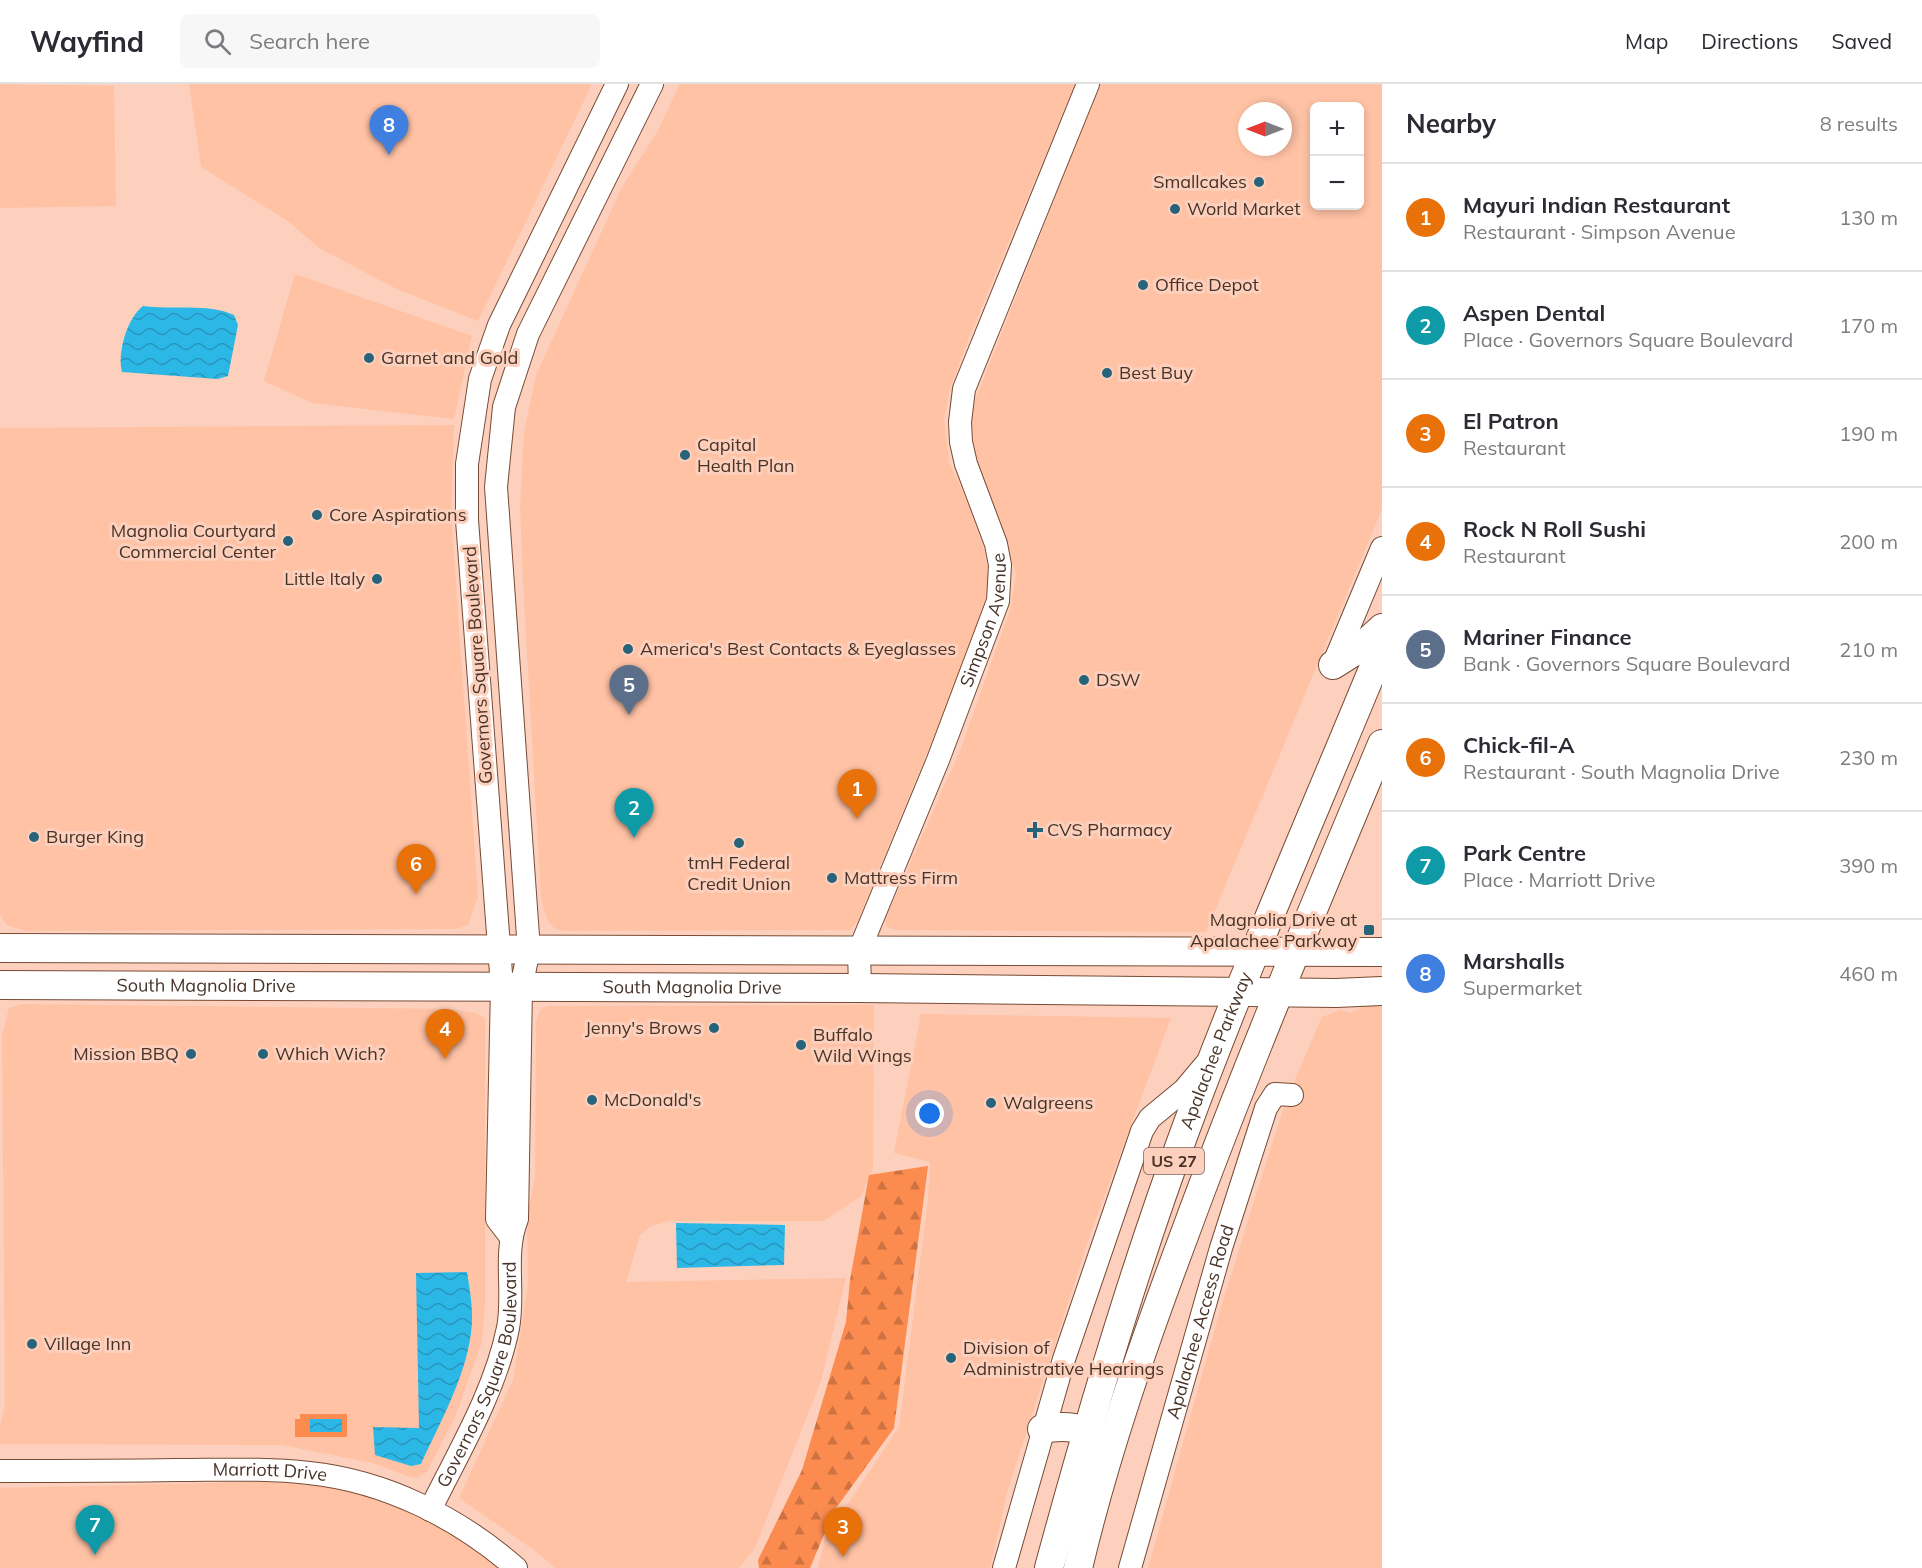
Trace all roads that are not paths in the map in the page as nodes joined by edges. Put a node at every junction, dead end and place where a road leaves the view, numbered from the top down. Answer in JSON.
{"nodes":[{"id":1,"x":617,"y":84,"type":"edge"},
{"id":2,"x":652,"y":84,"type":"edge"},
{"id":3,"x":1088,"y":84,"type":"edge"},
{"id":4,"x":587,"y":146,"type":"junction"},
{"id":5,"x":621,"y":149,"type":"junction"},
{"id":6,"x":609,"y":173,"type":"junction"},
{"id":7,"x":480,"y":380,"type":"junction"},
{"id":8,"x":510,"y":389,"type":"junction"},
{"id":9,"x":1382,"y":548,"type":"edge"},
{"id":10,"x":1382,"y":627,"type":"edge"},
{"id":11,"x":507,"y":628,"type":"junction"},
{"id":12,"x":475,"y":629,"type":"junction"},
{"id":13,"x":1382,"y":647,"type":"edge"},
{"id":14,"x":1333,"y":665,"type":"joint"},
{"id":15,"x":1382,"y":744,"type":"edge"},
{"id":16,"x":0,"y":948,"type":"edge"},
{"id":17,"x":530,"y":950,"type":"junction"},
{"id":18,"x":498,"y":951,"type":"junction"},
{"id":19,"x":859,"y":951,"type":"junction"},
{"id":20,"x":1296,"y":951,"type":"junction"},
{"id":21,"x":1257,"y":952,"type":"junction"},
{"id":22,"x":1382,"y":952,"type":"edge"},
{"id":23,"x":0,"y":986,"type":"edge"},
{"id":24,"x":511,"y":987,"type":"junction"},
{"id":25,"x":860,"y":988,"type":"junction"},
{"id":26,"x":1382,"y":991,"type":"edge"},
{"id":27,"x":1239,"y":992,"type":"junction"},
{"id":28,"x":1279,"y":992,"type":"junction"},
{"id":29,"x":1220,"y":1040,"type":"junction"},
{"id":30,"x":1292,"y":1095,"type":"dead end"},
{"id":31,"x":1042,"y":1430,"type":"junction"},
{"id":32,"x":1086,"y":1431,"type":"junction"},
{"id":33,"x":1104,"y":1470,"type":"junction"},
{"id":34,"x":0,"y":1471,"type":"edge"},
{"id":35,"x":1068,"y":1499,"type":"junction"},
{"id":36,"x":430,"y":1510,"type":"junction"},
{"id":37,"x":516,"y":1568,"type":"edge"},
{"id":38,"x":1004,"y":1568,"type":"edge"},
{"id":39,"x":1028,"y":1568,"type":"edge"},
{"id":40,"x":1049,"y":1568,"type":"edge"},
{"id":41,"x":1078,"y":1568,"type":"edge"},
{"id":42,"x":1130,"y":1568,"type":"edge"}],
"edges":[{"from":1,"to":4,"type":"street","name":"Governors Square Boulevard"},
{"from":2,"to":5,"type":"street","name":"Governors Square Boulevard"},
{"from":3,"to":19,"type":"street","name":"Simpson Avenue"},
{"from":4,"to":5,"type":"street"},
{"from":4,"to":6,"type":"street"},
{"from":4,"to":7,"type":"street","name":"Governors Square Boulevard"},
{"from":5,"to":6,"type":"street","name":"Governors Square Boulevard"},
{"from":6,"to":8,"type":"street","name":"Governors Square Boulevard"},
{"from":7,"to":8,"type":"street"},
{"from":7,"to":12,"type":"street","name":"Governors Square Boulevard"},
{"from":8,"to":11,"type":"street","name":"Governors Square Boulevard"},
{"from":9,"to":14,"type":"street"},
{"from":10,"to":14,"type":"main road"},
{"from":11,"to":12,"type":"street"},
{"from":11,"to":17,"type":"street","name":"Governors Square Boulevard"},
{"from":12,"to":18,"type":"street","name":"Governors Square Boulevard"},
{"from":13,"to":21,"type":"main road","name":"Apalachee Parkway","number":"US 27"},
{"from":15,"to":20,"type":"main road","name":"Apalachee Parkway","number":"US 27"},
{"from":16,"to":18,"type":"main road","name":"South Magnolia Drive"},
{"from":17,"to":18,"type":"main road","name":"South Magnolia Drive"},
{"from":17,"to":19,"type":"main road","name":"South Magnolia Drive"},
{"from":17,"to":24,"type":"street","name":"Governors Square Boulevard"},
{"from":18,"to":24,"type":"street","name":"Governors Square Boulevard"},
{"from":19,"to":21,"type":"main road","name":"South Magnolia Drive"},
{"from":19,"to":25,"type":"street","name":"Simpson Avenue"},
{"from":20,"to":21,"type":"main road","name":"South Magnolia Drive"},
{"from":20,"to":22,"type":"main road","name":"South Magnolia Drive"},
{"from":20,"to":28,"type":"main road","name":"Apalachee Parkway","number":"US 27"},
{"from":21,"to":27,"type":"main road","name":"Apalachee Parkway","number":"US 27"},
{"from":23,"to":24,"type":"main road","name":"South Magnolia Drive"},
{"from":24,"to":25,"type":"main road","name":"South Magnolia Drive"},
{"from":24,"to":36,"type":"street","name":"Governors Square Boulevard"},
{"from":25,"to":27,"type":"main road","name":"South Magnolia Drive"},
{"from":26,"to":28,"type":"main road","name":"South Magnolia Drive"},
{"from":27,"to":28,"type":"main road","name":"South Magnolia Drive"},
{"from":27,"to":29,"type":"main road","name":"Apalachee Parkway","number":"US 27"},
{"from":28,"to":33,"type":"main road","name":"Apalachee Parkway","number":"US 27"},
{"from":29,"to":31,"type":"street"},
{"from":29,"to":32,"type":"main road","name":"Apalachee Parkway","number":"US 27"},
{"from":30,"to":42,"type":"street","name":"Apalachee Access Road"},
{"from":31,"to":32,"type":"main road"},
{"from":31,"to":38,"type":"street"},
{"from":32,"to":33,"type":"main road"},
{"from":32,"to":35,"type":"main road","name":"Apalachee Parkway","number":"US 27"},
{"from":33,"to":41,"type":"main road","name":"Apalachee Parkway","number":"US 27"},
{"from":34,"to":36,"type":"street","name":"Marriott Drive"},
{"from":35,"to":39,"type":"main road"},
{"from":35,"to":40,"type":"main road","name":"Apalachee Parkway","number":"US 27"},
{"from":36,"to":37,"type":"street","name":"Marriott Drive"}]}
